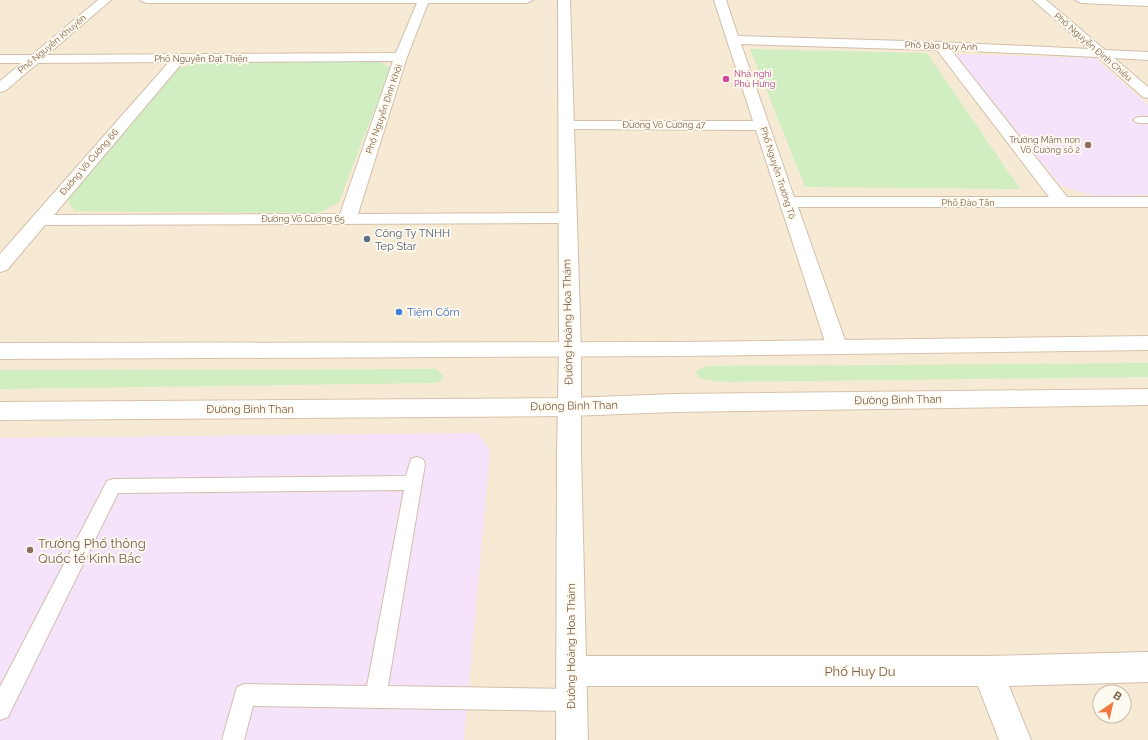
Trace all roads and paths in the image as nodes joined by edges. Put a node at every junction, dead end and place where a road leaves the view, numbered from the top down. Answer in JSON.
{"nodes":[{"id":1,"x":104,"y":0,"type":"edge"},
{"id":2,"x":146,"y":0,"type":"edge"},
{"id":3,"x":270,"y":0,"type":"edge"},
{"id":4,"x":391,"y":0,"type":"edge"},
{"id":5,"x":424,"y":0,"type":"edge"},
{"id":6,"x":527,"y":0,"type":"edge"},
{"id":7,"x":564,"y":0,"type":"edge"},
{"id":8,"x":720,"y":0,"type":"edge"},
{"id":9,"x":1038,"y":0,"type":"edge"},
{"id":10,"x":1081,"y":0,"type":"edge"},
{"id":11,"x":1148,"y":2,"type":"edge"},
{"id":12,"x":733,"y":40,"type":"junction"},
{"id":13,"x":1108,"y":40,"type":"dead end"},
{"id":14,"x":941,"y":46,"type":"junction"},
{"id":15,"x":1099,"y":52,"type":"junction"},
{"id":16,"x":1126,"y":54,"type":"junction"},
{"id":17,"x":401,"y":57,"type":"junction"},
{"id":18,"x":0,"y":59,"type":"edge"},
{"id":19,"x":35,"y":59,"type":"junction"},
{"id":20,"x":179,"y":59,"type":"junction"},
{"id":21,"x":1145,"y":62,"type":"edge"},
{"id":22,"x":0,"y":88,"type":"edge"},
{"id":23,"x":1148,"y":94,"type":"edge"},
{"id":24,"x":566,"y":125,"type":"junction"},
{"id":25,"x":762,"y":126,"type":"junction"},
{"id":26,"x":787,"y":202,"type":"junction"},
{"id":27,"x":1148,"y":202,"type":"edge"},
{"id":28,"x":1063,"y":203,"type":"junction"},
{"id":29,"x":347,"y":218,"type":"junction"},
{"id":30,"x":566,"y":218,"type":"junction"},
{"id":31,"x":39,"y":220,"type":"junction"},
{"id":32,"x":0,"y":266,"type":"edge"},
{"id":33,"x":1148,"y":343,"type":"edge"},
{"id":34,"x":836,"y":346,"type":"junction"},
{"id":35,"x":570,"y":348,"type":"junction"},
{"id":36,"x":0,"y":351,"type":"edge"},
{"id":37,"x":1148,"y":397,"type":"edge"},
{"id":38,"x":569,"y":407,"type":"junction"},
{"id":39,"x":0,"y":411,"type":"edge"},
{"id":40,"x":417,"y":464,"type":"dead end"},
{"id":41,"x":414,"y":483,"type":"junction"},
{"id":42,"x":1148,"y":667,"type":"edge"},
{"id":43,"x":573,"y":670,"type":"junction"},
{"id":44,"x":987,"y":671,"type":"junction"},
{"id":45,"x":376,"y":697,"type":"junction"},
{"id":46,"x":572,"y":700,"type":"junction"},
{"id":47,"x":0,"y":708,"type":"edge"},
{"id":48,"x":233,"y":740,"type":"edge"},
{"id":49,"x":572,"y":740,"type":"edge"},
{"id":50,"x":1015,"y":740,"type":"edge"}],
"edges":[{"from":1,"to":19,"type":"street","name":"Phố Nguyễn Khuyến"},
{"from":2,"to":3,"type":"street"},
{"from":3,"to":4,"type":"street"},
{"from":4,"to":5,"type":"street"},
{"from":5,"to":6,"type":"street"},
{"from":5,"to":17,"type":"street","name":"Phố Nguyễn Đình Khôi"},
{"from":7,"to":24,"type":"street","name":"Đường Hoàng Hoa Thám"},
{"from":8,"to":12,"type":"street","name":"Phố Nguyễn Trường Tộ"},
{"from":9,"to":15,"type":"street","name":"Phố Nguyễn Đình Chiểu"},
{"from":10,"to":11,"type":"street"},
{"from":12,"to":14,"type":"street","name":"Phố Đào Duy Anh"},
{"from":12,"to":25,"type":"street","name":"Phố Nguyễn Trường Tộ"},
{"from":13,"to":16,"type":"street","name":"Phố Nguyễn Đình Chiểu"},
{"from":14,"to":15,"type":"street","name":"Phố Đào Duy Anh"},
{"from":14,"to":28,"type":"street"},
{"from":15,"to":16,"type":"street","name":"Phố Đào Duy Anh"},
{"from":15,"to":23,"type":"street","name":"Phố Nguyễn Đình Chiểu"},
{"from":16,"to":21,"type":"street","name":"Phố Đào Duy Anh"},
{"from":17,"to":20,"type":"street","name":"Phố Nguyễn Đạt Thiện"},
{"from":17,"to":29,"type":"street","name":"Phố Nguyễn Đình Khôi"},
{"from":18,"to":19,"type":"street","name":"Phố Nguyễn Đạt Thiện"},
{"from":19,"to":20,"type":"street","name":"Phố Nguyễn Đạt Thiện"},
{"from":19,"to":22,"type":"street","name":"Phố Nguyễn Khuyến"},
{"from":20,"to":31,"type":"street","name":"Đường Võ Cường 66"},
{"from":24,"to":25,"type":"street","name":"Đường Võ Cường 47"},
{"from":24,"to":30,"type":"street","name":"Đường Hoàng Hoa Thám"},
{"from":25,"to":26,"type":"street","name":"Phố Nguyễn Trường Tộ"},
{"from":26,"to":28,"type":"street","name":"Phố Đào Tấn"},
{"from":26,"to":34,"type":"street","name":"Phố Nguyễn Trường Tộ"},
{"from":27,"to":28,"type":"street","name":"Phố Đào Tấn"},
{"from":29,"to":30,"type":"street","name":"Đường Võ Cường 65"},
{"from":29,"to":31,"type":"street","name":"Đường Võ Cường 65"},
{"from":30,"to":35,"type":"street","name":"Đường Hoàng Hoa Thám"},
{"from":31,"to":32,"type":"street","name":"Đường Võ Cường 66"},
{"from":33,"to":34,"type":"street"},
{"from":34,"to":35,"type":"street"},
{"from":35,"to":36,"type":"street"},
{"from":35,"to":38,"type":"street","name":"Đường Hoàng Hoa Thám"},
{"from":37,"to":38,"type":"street","name":"Đường Bình Than"},
{"from":38,"to":39,"type":"street","name":"Đường Bình Than"},
{"from":38,"to":43,"type":"street","name":"Đường Hoàng Hoa Thám"},
{"from":40,"to":41,"type":"lane"},
{"from":41,"to":45,"type":"lane"},
{"from":41,"to":47,"type":"lane"},
{"from":42,"to":44,"type":"street","name":"Phố Huy Du"},
{"from":43,"to":44,"type":"street","name":"Phố Huy Du"},
{"from":43,"to":46,"type":"street","name":"Đường Hoàng Hoa Thám"},
{"from":44,"to":50,"type":"street"},
{"from":45,"to":46,"type":"lane"},
{"from":45,"to":48,"type":"lane"},
{"from":46,"to":49,"type":"street","name":"Đường Hoàng Hoa Thám"}]}
